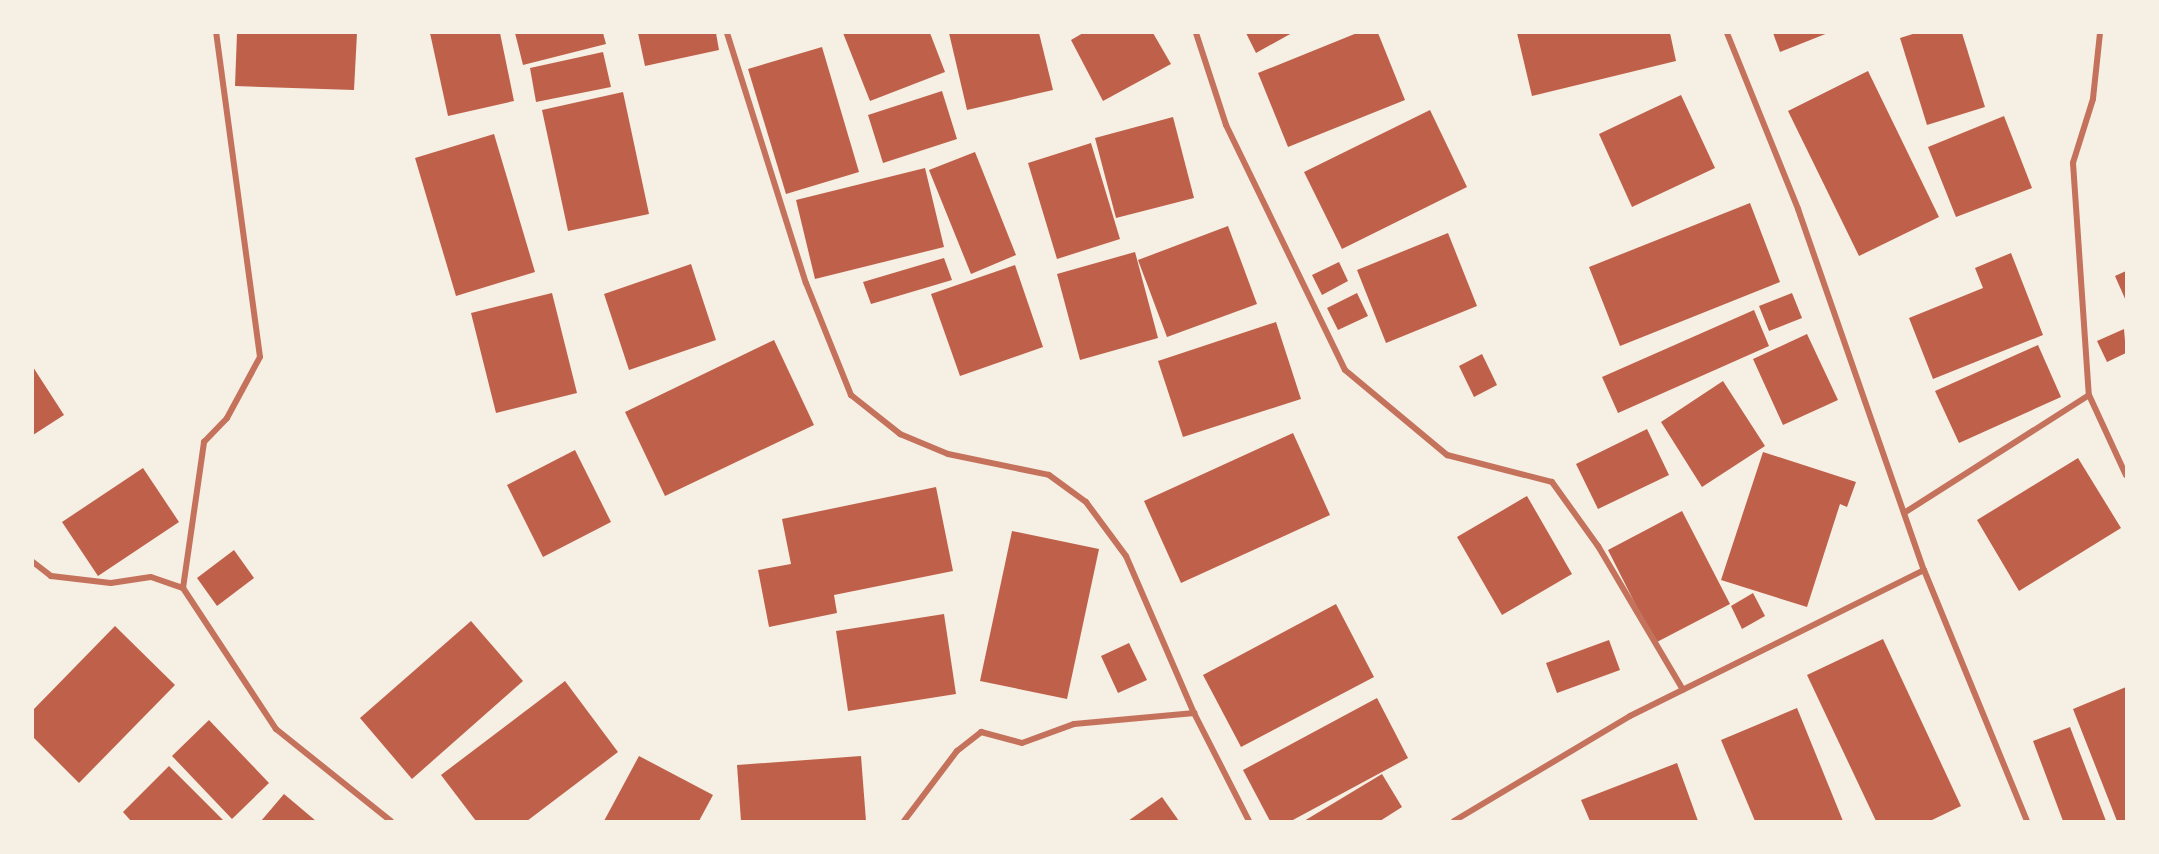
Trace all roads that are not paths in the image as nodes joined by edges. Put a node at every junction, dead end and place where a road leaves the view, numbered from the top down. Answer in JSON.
{"nodes":[{"id":1,"x":216,"y":33,"type":"edge"},
{"id":2,"x":727,"y":33,"type":"edge"},
{"id":3,"x":1196,"y":33,"type":"edge"},
{"id":4,"x":1727,"y":33,"type":"edge"},
{"id":5,"x":2100,"y":33,"type":"edge"},
{"id":6,"x":2089,"y":395,"type":"junction"},
{"id":7,"x":2126,"y":475,"type":"edge"},
{"id":8,"x":1904,"y":513,"type":"junction"},
{"id":9,"x":33,"y":562,"type":"edge"},
{"id":10,"x":1924,"y":570,"type":"junction"},
{"id":11,"x":183,"y":588,"type":"junction"},
{"id":12,"x":1683,"y":690,"type":"junction"},
{"id":13,"x":1194,"y":713,"type":"junction"},
{"id":14,"x":391,"y":821,"type":"edge"},
{"id":15,"x":904,"y":821,"type":"edge"},
{"id":16,"x":1249,"y":821,"type":"edge"},
{"id":17,"x":1454,"y":821,"type":"edge"},
{"id":18,"x":2026,"y":821,"type":"edge"}],
"edges":[{"from":1,"to":11,"type":"street"},
{"from":2,"to":13,"type":"street"},
{"from":3,"to":12,"type":"street"},
{"from":4,"to":8,"type":"street"},
{"from":5,"to":6,"type":"street"},
{"from":6,"to":7,"type":"street"},
{"from":6,"to":8,"type":"street"},
{"from":8,"to":10,"type":"street"},
{"from":9,"to":11,"type":"street"},
{"from":10,"to":12,"type":"street"},
{"from":10,"to":18,"type":"street"},
{"from":11,"to":14,"type":"street"},
{"from":12,"to":17,"type":"street"},
{"from":13,"to":15,"type":"street"},
{"from":13,"to":16,"type":"street"}]}
